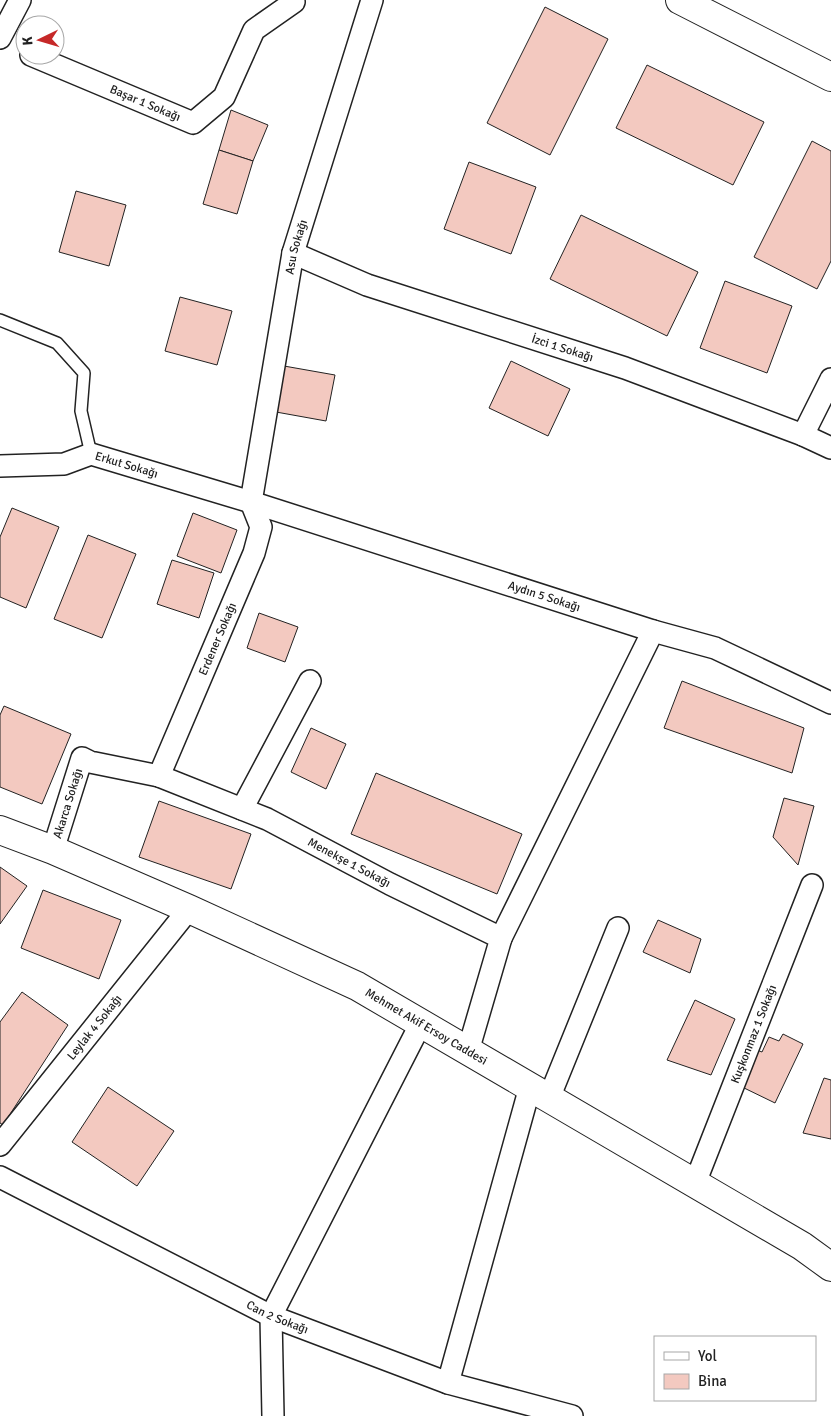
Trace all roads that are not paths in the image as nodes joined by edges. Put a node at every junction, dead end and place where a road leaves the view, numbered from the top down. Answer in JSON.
{"nodes":[{"id":1,"x":20,"y":0,"type":"edge"},
{"id":2,"x":372,"y":0,"type":"edge"},
{"id":3,"x":680,"y":0,"type":"edge"},
{"id":4,"x":297,"y":1,"type":"edge"},
{"id":5,"x":0,"y":38,"type":"edge"},
{"id":6,"x":0,"y":42,"type":"edge"},
{"id":7,"x":15,"y":48,"type":"edge"},
{"id":8,"x":55,"y":65,"type":"edge"},
{"id":9,"x":831,"y":77,"type":"edge"},
{"id":10,"x":293,"y":253,"type":"junction"},
{"id":11,"x":0,"y":320,"type":"edge"},
{"id":12,"x":831,"y":379,"type":"edge"},
{"id":13,"x":803,"y":435,"type":"junction"},
{"id":14,"x":831,"y":448,"type":"edge"},
{"id":15,"x":92,"y":454,"type":"junction"},
{"id":16,"x":0,"y":466,"type":"edge"},
{"id":17,"x":251,"y":502,"type":"junction"},
{"id":18,"x":653,"y":631,"type":"junction"},
{"id":19,"x":310,"y":681,"type":"dead end"},
{"id":20,"x":831,"y":703,"type":"edge"},
{"id":21,"x":82,"y":758,"type":"joint"},
{"id":22,"x":159,"y":776,"type":"junction"},
{"id":23,"x":242,"y":809,"type":"junction"},
{"id":24,"x":0,"y":830,"type":"edge"},
{"id":25,"x":53,"y":850,"type":"junction"},
{"id":26,"x":812,"y":885,"type":"dead end"},
{"id":27,"x":189,"y":908,"type":"junction"},
{"id":28,"x":618,"y":928,"type":"dead end"},
{"id":29,"x":501,"y":938,"type":"junction"},
{"id":30,"x":420,"y":1023,"type":"junction"},
{"id":31,"x":468,"y":1051,"type":"junction"},
{"id":32,"x":539,"y":1092,"type":"junction"},
{"id":33,"x":0,"y":1145,"type":"edge"},
{"id":34,"x":0,"y":1177,"type":"edge"},
{"id":35,"x":695,"y":1183,"type":"junction"},
{"id":36,"x":831,"y":1267,"type":"edge"},
{"id":37,"x":270,"y":1316,"type":"junction"},
{"id":38,"x":448,"y":1383,"type":"junction"},
{"id":39,"x":273,"y":1416,"type":"edge"},
{"id":40,"x":572,"y":1416,"type":"edge"}],
"edges":[{"from":1,"to":5,"type":"street"},
{"from":2,"to":10,"type":"street","name":"Asu Sokağı"},
{"from":3,"to":9,"type":"street"},
{"from":4,"to":8,"type":"street","name":"Başar 1 Sokağı"},
{"from":6,"to":7,"type":"street"},
{"from":10,"to":13,"type":"street","name":"İzci 1 Sokağı"},
{"from":10,"to":17,"type":"street","name":"Asu Sokağı"},
{"from":11,"to":15,"type":"lane"},
{"from":12,"to":13,"type":"street"},
{"from":13,"to":14,"type":"street","name":"İzci 1 Sokağı"},
{"from":15,"to":16,"type":"street","name":"Erkut Sokağı"},
{"from":15,"to":17,"type":"street","name":"Erkut Sokağı"},
{"from":17,"to":18,"type":"street","name":"Aydın 5 Sokağı"},
{"from":17,"to":22,"type":"street","name":"Erdener Sokağı"},
{"from":18,"to":20,"type":"street","name":"Aydın 5 Sokağı"},
{"from":18,"to":29,"type":"street"},
{"from":19,"to":23,"type":"street"},
{"from":21,"to":22,"type":"street","name":"Menekşe 1 Sokağı"},
{"from":21,"to":25,"type":"street","name":"Akarca Sokağı"},
{"from":22,"to":23,"type":"street","name":"Menekşe 1 Sokağı"},
{"from":23,"to":29,"type":"street","name":"Menekşe 1 Sokağı"},
{"from":24,"to":25,"type":"street","name":"Mehmet Akif Ersoy Caddesi"},
{"from":25,"to":27,"type":"street","name":"Mehmet Akif Ersoy Caddesi"},
{"from":26,"to":35,"type":"street","name":"Kuşkonmaz 1 Sokağı"},
{"from":27,"to":30,"type":"street","name":"Mehmet Akif Ersoy Caddesi"},
{"from":27,"to":33,"type":"street","name":"Leylak 4 Sokağı"},
{"from":28,"to":32,"type":"street"},
{"from":29,"to":31,"type":"street"},
{"from":30,"to":31,"type":"street","name":"Mehmet Akif Ersoy Caddesi"},
{"from":30,"to":37,"type":"street"},
{"from":31,"to":32,"type":"street","name":"Mehmet Akif Ersoy Caddesi"},
{"from":32,"to":35,"type":"street","name":"Mehmet Akif Ersoy Caddesi"},
{"from":32,"to":38,"type":"street"},
{"from":34,"to":37,"type":"street","name":"Can 2 Sokağı"},
{"from":35,"to":36,"type":"street","name":"Mehmet Akif Ersoy Caddesi"},
{"from":37,"to":38,"type":"street","name":"Can 2 Sokağı"},
{"from":37,"to":39,"type":"street"},
{"from":38,"to":40,"type":"street","name":"Can 2 Sokağı"}]}
